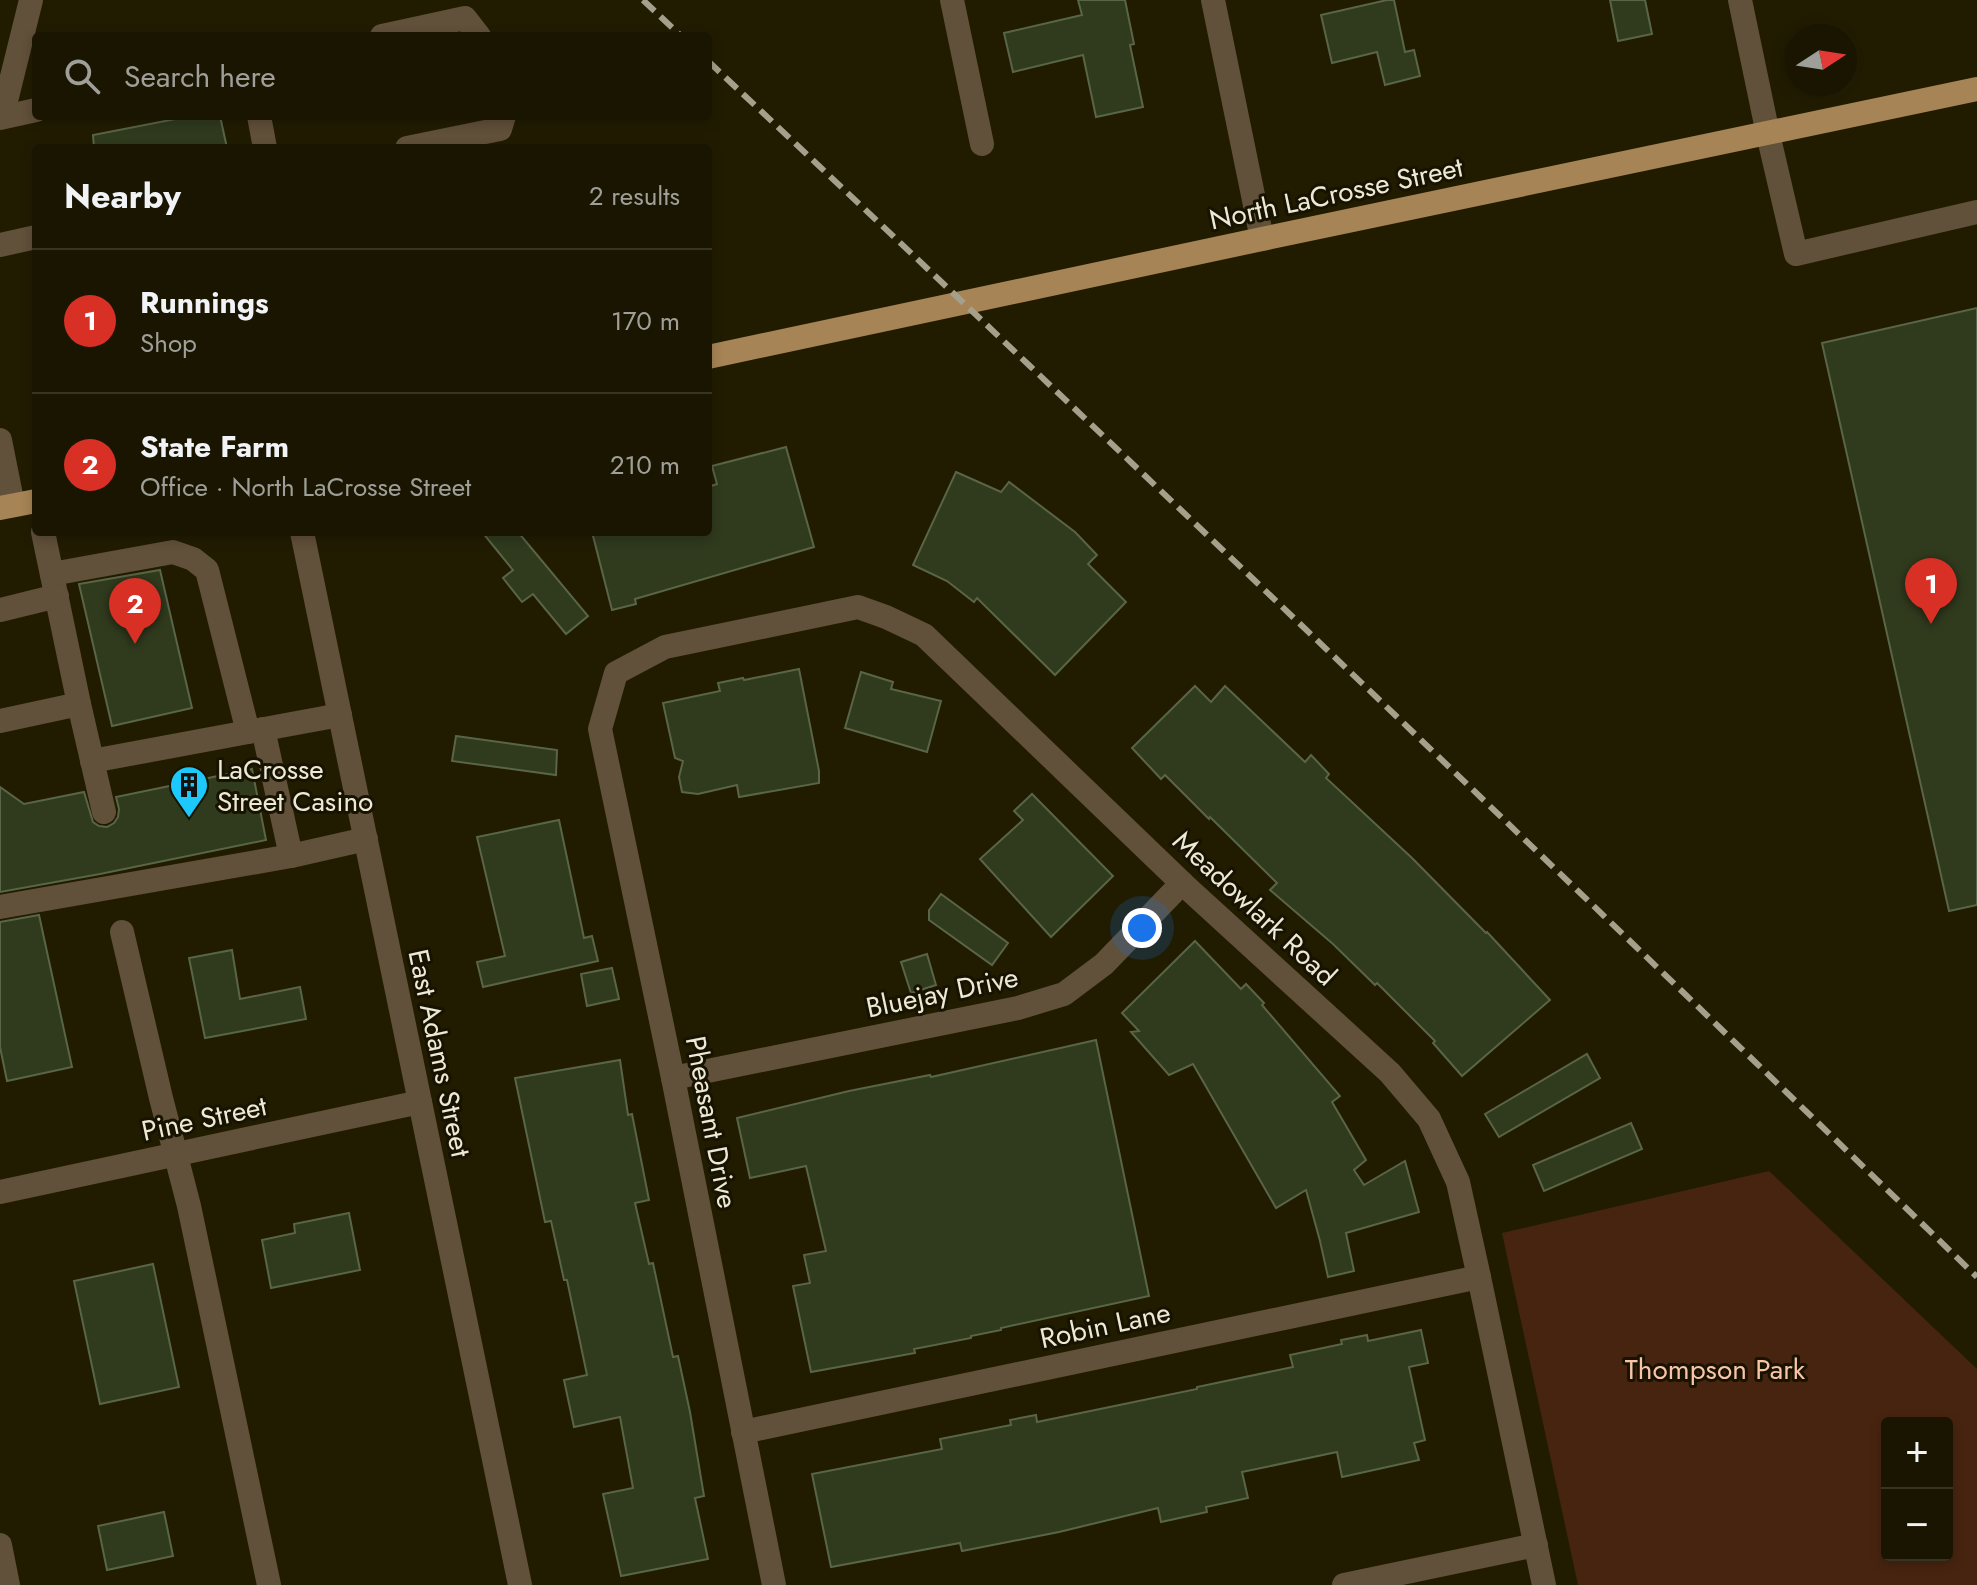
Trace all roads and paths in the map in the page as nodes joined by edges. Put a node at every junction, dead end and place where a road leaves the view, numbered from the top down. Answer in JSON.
{"nodes":[{"id":1,"x":31,"y":0,"type":"edge"},
{"id":2,"x":446,"y":0,"type":"edge"},
{"id":3,"x":952,"y":0,"type":"edge"},
{"id":4,"x":1213,"y":0,"type":"edge"},
{"id":5,"x":1740,"y":0,"type":"edge"},
{"id":6,"x":472,"y":27,"type":"edge"},
{"id":7,"x":422,"y":32,"type":"edge"},
{"id":8,"x":1977,"y":89,"type":"edge"},
{"id":9,"x":32,"y":111,"type":"edge"},
{"id":10,"x":1,"y":118,"type":"edge"},
{"id":11,"x":260,"y":120,"type":"edge"},
{"id":12,"x":503,"y":120,"type":"edge"},
{"id":13,"x":1768,"y":134,"type":"junction"},
{"id":14,"x":264,"y":144,"type":"edge"},
{"id":15,"x":427,"y":144,"type":"edge"},
{"id":16,"x":982,"y":144,"type":"dead end"},
{"id":17,"x":1977,"y":212,"type":"edge"},
{"id":18,"x":32,"y":238,"type":"edge"},
{"id":19,"x":1262,"y":239,"type":"junction"},
{"id":20,"x":0,"y":245,"type":"edge"},
{"id":21,"x":712,"y":356,"type":"edge"},
{"id":22,"x":0,"y":440,"type":"edge"},
{"id":23,"x":16,"y":505,"type":"edge"},
{"id":24,"x":44,"y":536,"type":"edge"},
{"id":25,"x":303,"y":536,"type":"edge"},
{"id":26,"x":54,"y":585,"type":"junction"},
{"id":27,"x":0,"y":610,"type":"edge"},
{"id":28,"x":616,"y":673,"type":"joint"},
{"id":29,"x":79,"y":704,"type":"junction"},
{"id":30,"x":340,"y":715,"type":"junction"},
{"id":31,"x":0,"y":721,"type":"edge"},
{"id":32,"x":256,"y":731,"type":"junction"},
{"id":33,"x":92,"y":761,"type":"junction"},
{"id":34,"x":104,"y":812,"type":"dead end"},
{"id":35,"x":366,"y":839,"type":"junction"},
{"id":36,"x":291,"y":856,"type":"junction"},
{"id":37,"x":1182,"y":883,"type":"junction"},
{"id":38,"x":0,"y":907,"type":"edge"},
{"id":39,"x":122,"y":932,"type":"dead end"},
{"id":40,"x":673,"y":1078,"type":"junction"},
{"id":41,"x":420,"y":1102,"type":"junction"},
{"id":42,"x":176,"y":1154,"type":"junction"},
{"id":43,"x":0,"y":1192,"type":"edge"},
{"id":44,"x":1479,"y":1277,"type":"junction"},
{"id":45,"x":743,"y":1432,"type":"junction"},
{"id":46,"x":0,"y":1545,"type":"edge"},
{"id":47,"x":1536,"y":1545,"type":"junction"},
{"id":48,"x":8,"y":1585,"type":"edge"},
{"id":49,"x":269,"y":1585,"type":"edge"},
{"id":50,"x":520,"y":1585,"type":"edge"},
{"id":51,"x":774,"y":1585,"type":"edge"},
{"id":52,"x":1344,"y":1585,"type":"edge"},
{"id":53,"x":1544,"y":1585,"type":"edge"}],
"edges":[{"from":1,"to":10,"type":"street"},
{"from":2,"to":6,"type":"street"},
{"from":3,"to":16,"type":"street"},
{"from":4,"to":19,"type":"street"},
{"from":5,"to":13,"type":"street"},
{"from":6,"to":7,"type":"street"},
{"from":8,"to":13,"type":"main road","name":"North LaCrosse Street"},
{"from":9,"to":10,"type":"street"},
{"from":11,"to":14,"type":"street"},
{"from":12,"to":15,"type":"street"},
{"from":13,"to":17,"type":"street"},
{"from":13,"to":19,"type":"main road","name":"North LaCrosse Street"},
{"from":18,"to":20,"type":"street"},
{"from":19,"to":21,"type":"main road","name":"North LaCrosse Street"},
{"from":22,"to":23,"type":"street"},
{"from":24,"to":26,"type":"street"},
{"from":25,"to":30,"type":"street","name":"East Adams Street"},
{"from":26,"to":27,"type":"street"},
{"from":26,"to":29,"type":"street"},
{"from":26,"to":32,"type":"street"},
{"from":28,"to":37,"type":"street","name":"Meadowlark Road"},
{"from":28,"to":40,"type":"street","name":"Pheasant Drive"},
{"from":29,"to":31,"type":"street"},
{"from":29,"to":33,"type":"street"},
{"from":30,"to":32,"type":"street"},
{"from":30,"to":35,"type":"street","name":"East Adams Street"},
{"from":32,"to":33,"type":"street"},
{"from":32,"to":36,"type":"street"},
{"from":33,"to":34,"type":"street"},
{"from":35,"to":36,"type":"street"},
{"from":35,"to":41,"type":"street","name":"East Adams Street"},
{"from":36,"to":38,"type":"street"},
{"from":37,"to":40,"type":"street","name":"Bluejay Drive"},
{"from":37,"to":44,"type":"street","name":"Meadowlark Road"},
{"from":39,"to":42,"type":"street"},
{"from":40,"to":45,"type":"street","name":"Pheasant Drive"},
{"from":41,"to":42,"type":"street","name":"Pine Street"},
{"from":41,"to":50,"type":"street","name":"East Adams Street"},
{"from":42,"to":43,"type":"street","name":"Pine Street"},
{"from":42,"to":49,"type":"street"},
{"from":44,"to":45,"type":"street","name":"Robin Lane"},
{"from":44,"to":47,"type":"street","name":"Meadowlark Road"},
{"from":45,"to":51,"type":"street","name":"Pheasant Drive"},
{"from":46,"to":48,"type":"street"},
{"from":47,"to":52,"type":"street"},
{"from":47,"to":53,"type":"street","name":"Meadowlark Road"}]}
